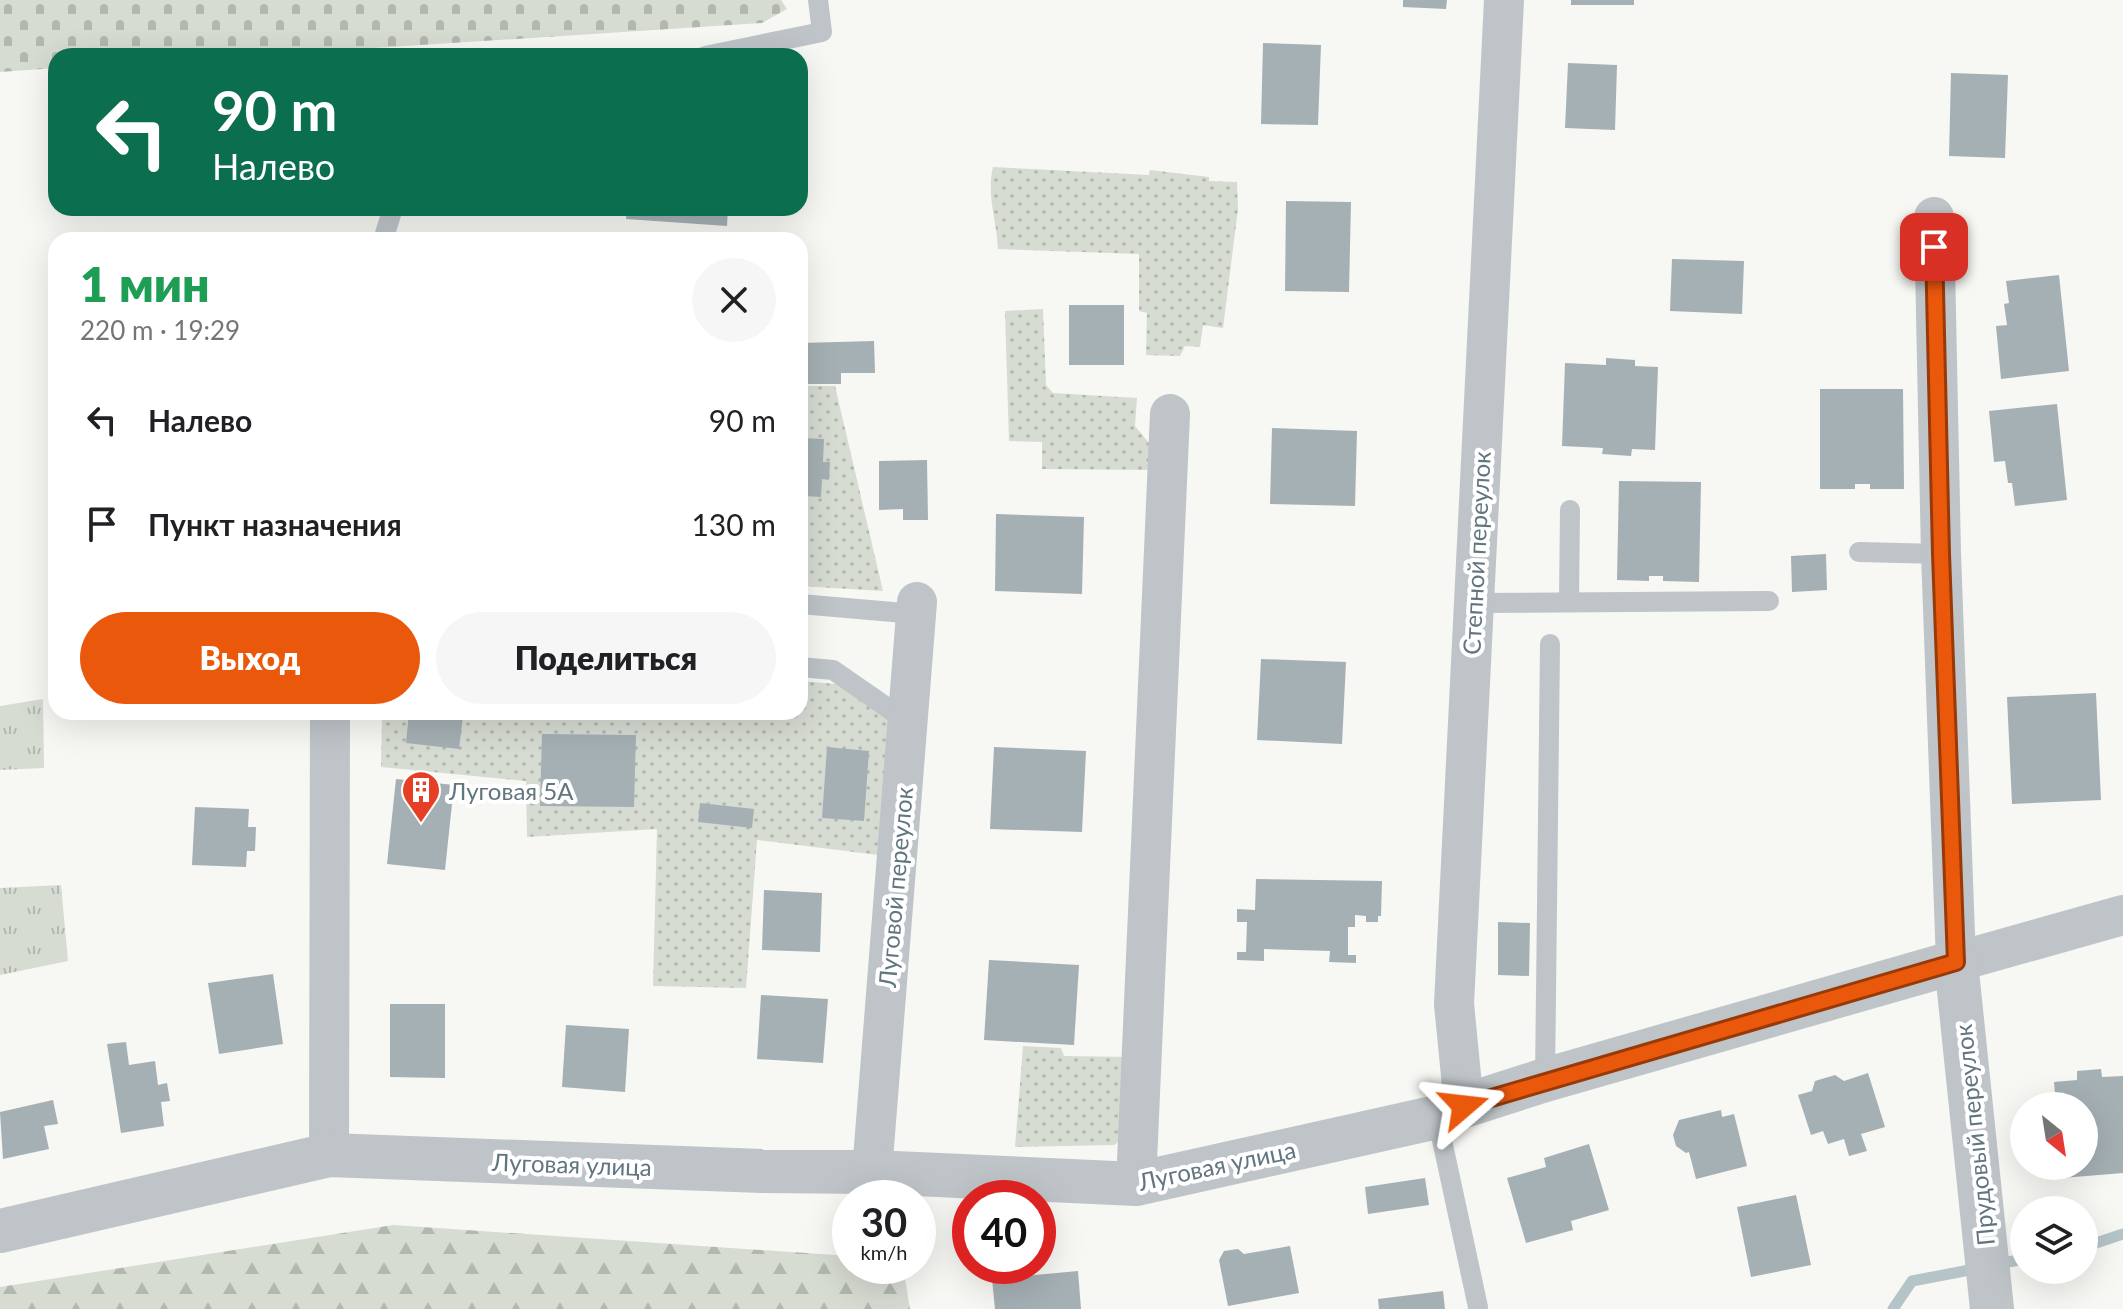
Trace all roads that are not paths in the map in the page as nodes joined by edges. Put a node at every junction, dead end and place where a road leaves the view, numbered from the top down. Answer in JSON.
{"nodes":[{"id":1,"x":818,"y":0,"type":"edge"},
{"id":2,"x":1504,"y":0,"type":"edge"},
{"id":3,"x":744,"y":48,"type":"edge"},
{"id":4,"x":1934,"y":217,"type":"dead end"},
{"id":5,"x":1170,"y":414,"type":"dead end"},
{"id":6,"x":1570,"y":510,"type":"dead end"},
{"id":7,"x":1859,"y":552,"type":"dead end"},
{"id":8,"x":1941,"y":554,"type":"junction"},
{"id":9,"x":1769,"y":601,"type":"dead end"},
{"id":10,"x":1569,"y":602,"type":"junction"},
{"id":11,"x":1473,"y":603,"type":"junction"},
{"id":12,"x":808,"y":604,"type":"edge"},
{"id":13,"x":917,"y":608,"type":"joint"},
{"id":14,"x":1550,"y":644,"type":"dead end"},
{"id":15,"x":808,"y":668,"type":"edge"},
{"id":16,"x":330,"y":720,"type":"edge"},
{"id":17,"x":908,"y":722,"type":"junction"},
{"id":18,"x":2123,"y":915,"type":"edge"},
{"id":19,"x":1956,"y":962,"type":"junction"},
{"id":20,"x":1545,"y":1080,"type":"junction"},
{"id":21,"x":1451,"y":1112,"type":"junction"},
{"id":22,"x":329,"y":1155,"type":"junction"},
{"id":23,"x":872,"y":1172,"type":"junction"},
{"id":24,"x":1136,"y":1184,"type":"junction"},
{"id":25,"x":0,"y":1231,"type":"edge"},
{"id":26,"x":1478,"y":1307,"type":"edge"},
{"id":27,"x":1992,"y":1307,"type":"edge"}],
"edges":[{"from":1,"to":3,"type":"lane"},
{"from":2,"to":11,"type":"street","name":"Степной переулок"},
{"from":4,"to":8,"type":"street"},
{"from":5,"to":24,"type":"street"},
{"from":6,"to":10,"type":"lane"},
{"from":7,"to":8,"type":"lane"},
{"from":8,"to":19,"type":"street"},
{"from":9,"to":10,"type":"lane"},
{"from":10,"to":11,"type":"lane"},
{"from":11,"to":21,"type":"street","name":"Степной переулок"},
{"from":12,"to":13,"type":"lane"},
{"from":13,"to":17,"type":"street","name":"Луговой переулок"},
{"from":14,"to":20,"type":"lane"},
{"from":15,"to":17,"type":"lane"},
{"from":16,"to":22,"type":"street"},
{"from":17,"to":23,"type":"street","name":"Луговой переулок"},
{"from":18,"to":19,"type":"street","name":"Луговая улица"},
{"from":19,"to":20,"type":"street","name":"Луговая улица"},
{"from":19,"to":27,"type":"street","name":"Прудовый переулок"},
{"from":20,"to":21,"type":"street","name":"Луговая улица"},
{"from":21,"to":24,"type":"street","name":"Луговая улица"},
{"from":21,"to":26,"type":"lane"},
{"from":22,"to":23,"type":"street","name":"Луговая улица"},
{"from":22,"to":25,"type":"street","name":"Луговая улица"},
{"from":23,"to":24,"type":"street","name":"Луговая улица"}]}
